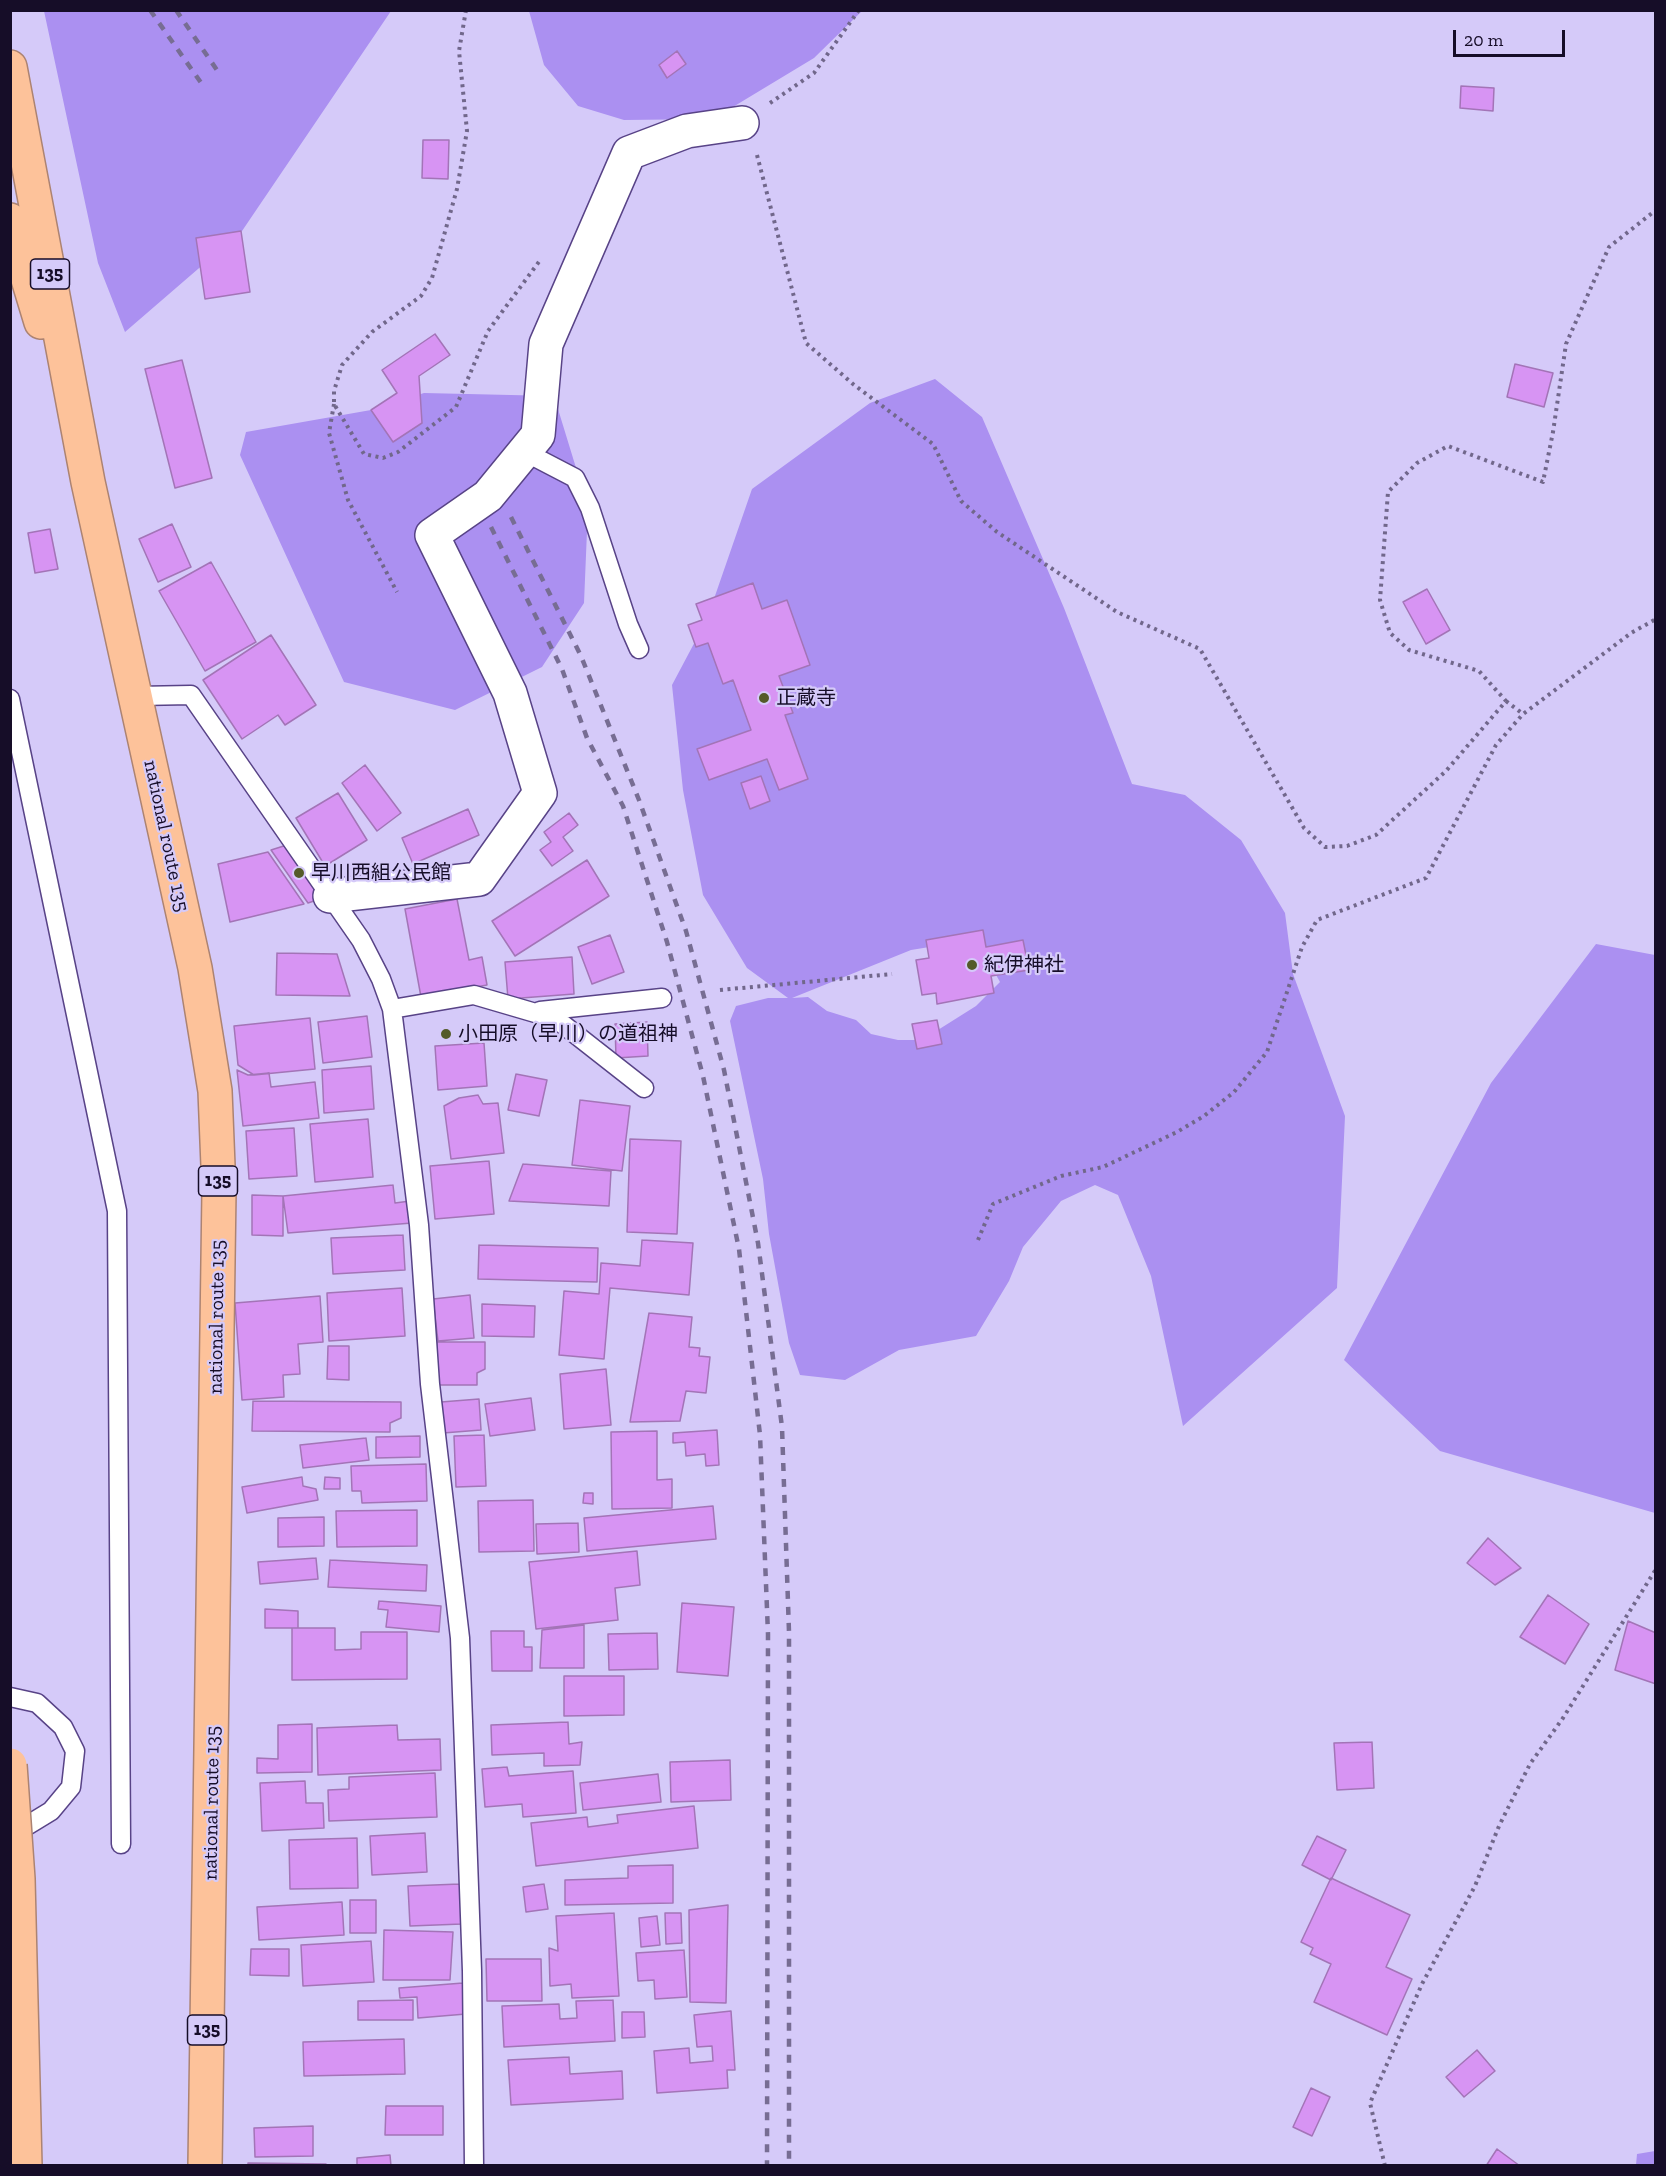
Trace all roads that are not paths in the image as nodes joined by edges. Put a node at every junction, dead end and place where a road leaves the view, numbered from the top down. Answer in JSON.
{"nodes":[{"id":1,"x":10,"y":67,"type":"edge"},
{"id":2,"x":742,"y":123,"type":"road end"},
{"id":3,"x":10,"y":220,"type":"edge"},
{"id":4,"x":525,"y":452,"type":"junction"},
{"id":5,"x":88,"y":482,"type":"junction"},
{"id":6,"x":639,"y":649,"type":"dead end"},
{"id":7,"x":137,"y":696,"type":"junction"},
{"id":8,"x":10,"y":699,"type":"edge"},
{"id":9,"x":330,"y":896,"type":"junction"},
{"id":10,"x":662,"y":998,"type":"dead end"},
{"id":11,"x":392,"y":1009,"type":"junction"},
{"id":12,"x":532,"y":1012,"type":"junction"},
{"id":13,"x":644,"y":1088,"type":"dead end"},
{"id":14,"x":10,"y":1697,"type":"edge"},
{"id":15,"x":10,"y":1765,"type":"edge"},
{"id":16,"x":10,"y":1836,"type":"edge"},
{"id":17,"x":121,"y":1844,"type":"dead end"},
{"id":18,"x":25,"y":2166,"type":"edge"},
{"id":19,"x":205,"y":2166,"type":"edge"},
{"id":20,"x":474,"y":2166,"type":"edge"}],
"edges":[{"from":1,"to":5,"type":"highway","name":"national route 135","number":"135"},
{"from":2,"to":4,"type":"street"},
{"from":3,"to":5,"type":"highway","name":"national route 135","number":"135"},
{"from":4,"to":6,"type":"lane"},
{"from":4,"to":9,"type":"street"},
{"from":5,"to":7,"type":"highway","name":"national route 135","number":"135"},
{"from":7,"to":9,"type":"lane"},
{"from":7,"to":19,"type":"highway","name":"national route 135","number":"135"},
{"from":8,"to":17,"type":"lane"},
{"from":9,"to":11,"type":"lane"},
{"from":10,"to":12,"type":"lane"},
{"from":11,"to":12,"type":"lane"},
{"from":11,"to":20,"type":"lane"},
{"from":12,"to":13,"type":"lane"},
{"from":14,"to":16,"type":"lane"},
{"from":15,"to":18,"type":"highway","bridge":true}]}
